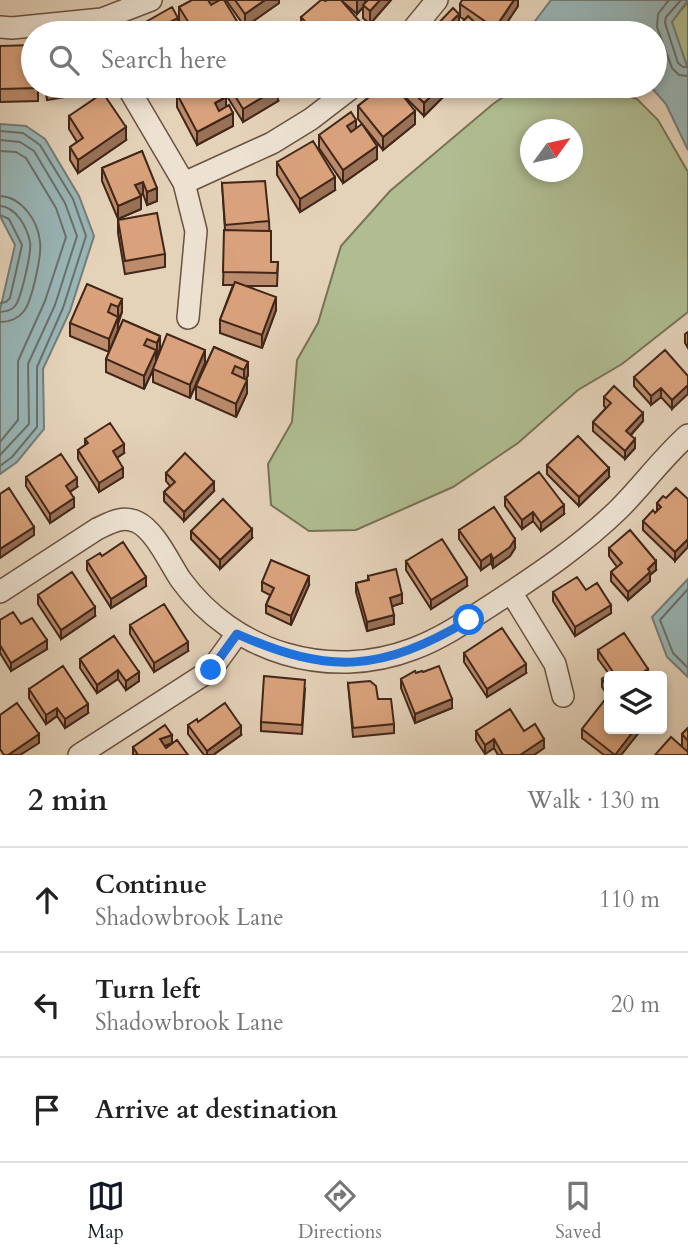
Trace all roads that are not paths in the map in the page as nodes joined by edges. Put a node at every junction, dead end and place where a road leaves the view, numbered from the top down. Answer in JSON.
{"nodes":[{"id":1,"x":151,"y":0,"type":"edge"},
{"id":2,"x":437,"y":0,"type":"edge"},
{"id":3,"x":113,"y":21,"type":"edge"},
{"id":4,"x":420,"y":21,"type":"edge"},
{"id":5,"x":0,"y":26,"type":"edge"},
{"id":6,"x":21,"y":28,"type":"edge"},
{"id":7,"x":134,"y":98,"type":"edge"},
{"id":8,"x":339,"y":98,"type":"edge"},
{"id":9,"x":184,"y":183,"type":"junction"},
{"id":10,"x":188,"y":318,"type":"dead end"},
{"id":11,"x":688,"y":435,"type":"edge"},
{"id":12,"x":0,"y":592,"type":"edge"},
{"id":13,"x":511,"y":592,"type":"junction"},
{"id":14,"x":237,"y":634,"type":"junction"},
{"id":15,"x":562,"y":696,"type":"dead end"},
{"id":16,"x":79,"y":755,"type":"edge"}],
"edges":[{"from":1,"to":3,"type":"street"},
{"from":2,"to":4,"type":"street"},
{"from":5,"to":6,"type":"street"},
{"from":7,"to":9,"type":"street"},
{"from":8,"to":9,"type":"street"},
{"from":9,"to":10,"type":"street"},
{"from":11,"to":13,"type":"street"},
{"from":12,"to":14,"type":"street"},
{"from":13,"to":14,"type":"street"},
{"from":13,"to":15,"type":"street"},
{"from":14,"to":16,"type":"street"}]}
